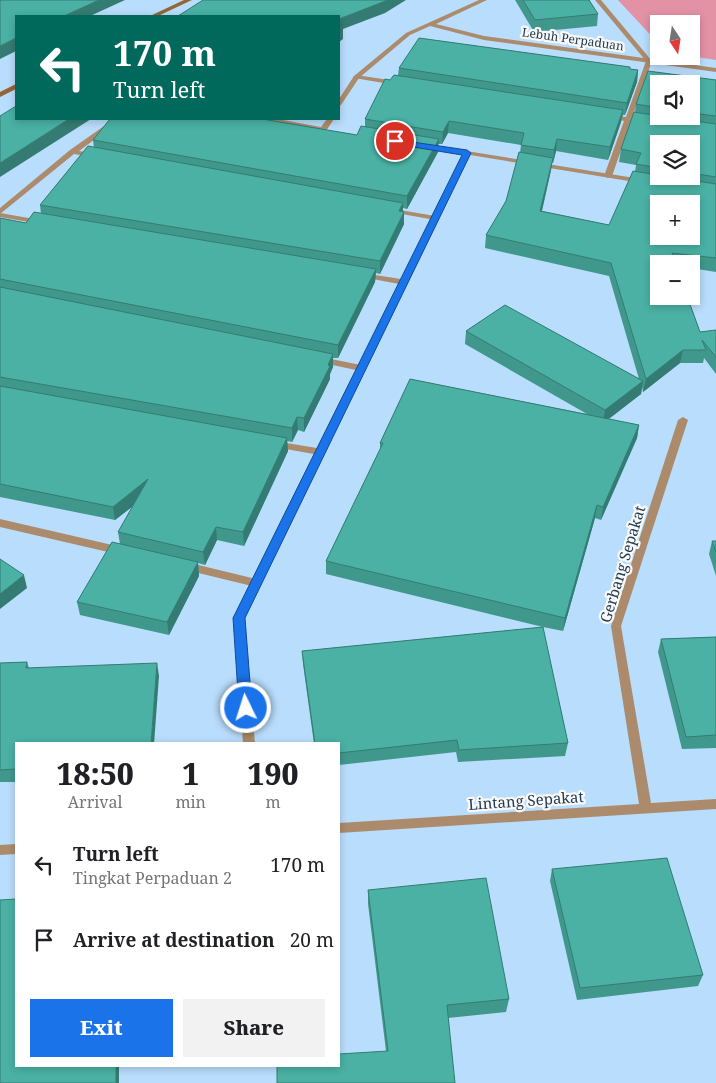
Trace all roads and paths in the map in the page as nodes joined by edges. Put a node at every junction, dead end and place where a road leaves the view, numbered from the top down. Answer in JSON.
{"nodes":[{"id":1,"x":189,"y":0,"type":"edge"},
{"id":2,"x":484,"y":0,"type":"edge"},
{"id":3,"x":598,"y":0,"type":"edge"},
{"id":4,"x":156,"y":15,"type":"edge"},
{"id":5,"x":428,"y":24,"type":"junction"},
{"id":6,"x":648,"y":61,"type":"junction"},
{"id":7,"x":716,"y":70,"type":"edge"},
{"id":8,"x":356,"y":77,"type":"junction"},
{"id":9,"x":404,"y":85,"type":"edge"},
{"id":10,"x":15,"y":87,"type":"edge"},
{"id":11,"x":0,"y":95,"type":"edge"},
{"id":12,"x":340,"y":102,"type":"edge"},
{"id":13,"x":598,"y":115,"type":"edge"},
{"id":14,"x":628,"y":119,"type":"junction"},
{"id":15,"x":117,"y":120,"type":"edge"},
{"id":16,"x":274,"y":120,"type":"edge"},
{"id":17,"x":329,"y":120,"type":"edge"},
{"id":18,"x":647,"y":122,"type":"edge"},
{"id":19,"x":323,"y":129,"type":"junction"},
{"id":20,"x":332,"y":131,"type":"edge"},
{"id":21,"x":419,"y":145,"type":"edge"},
{"id":22,"x":73,"y":152,"type":"junction"},
{"id":23,"x":467,"y":153,"type":"junction"},
{"id":24,"x":102,"y":157,"type":"edge"},
{"id":25,"x":608,"y":176,"type":"junction"},
{"id":26,"x":647,"y":182,"type":"edge"},
{"id":27,"x":386,"y":209,"type":"edge"},
{"id":28,"x":0,"y":214,"type":"edge"},
{"id":29,"x":435,"y":218,"type":"junction"},
{"id":30,"x":49,"y":224,"type":"edge"},
{"id":31,"x":354,"y":274,"type":"edge"},
{"id":32,"x":403,"y":282,"type":"junction"},
{"id":33,"x":313,"y":358,"type":"edge"},
{"id":34,"x":362,"y":368,"type":"junction"},
{"id":35,"x":683,"y":420,"type":"dead end"},
{"id":36,"x":262,"y":442,"type":"edge"},
{"id":37,"x":320,"y":452,"type":"junction"},
{"id":38,"x":0,"y":523,"type":"edge"},
{"id":39,"x":133,"y":554,"type":"edge"},
{"id":40,"x":180,"y":565,"type":"edge"},
{"id":41,"x":256,"y":583,"type":"junction"},
{"id":42,"x":249,"y":742,"type":"edge"},
{"id":43,"x":716,"y":804,"type":"edge"},
{"id":44,"x":646,"y":809,"type":"junction"},
{"id":45,"x":340,"y":828,"type":"edge"},
{"id":46,"x":15,"y":849,"type":"edge"},
{"id":47,"x":0,"y":850,"type":"edge"}],
"edges":[{"from":1,"to":4,"type":"street"},
{"from":2,"to":5,"type":"street"},
{"from":3,"to":6,"type":"street"},
{"from":5,"to":6,"type":"street","name":"Lebuh Perpaduan"},
{"from":5,"to":8,"type":"street"},
{"from":6,"to":7,"type":"street","name":"Lebuh Perpaduan"},
{"from":6,"to":14,"type":"street"},
{"from":8,"to":9,"type":"street"},
{"from":8,"to":12,"type":"street"},
{"from":10,"to":11,"type":"street"},
{"from":13,"to":14,"type":"street"},
{"from":14,"to":18,"type":"street"},
{"from":14,"to":25,"type":"street"},
{"from":15,"to":22,"type":"street"},
{"from":16,"to":19,"type":"street"},
{"from":17,"to":19,"type":"street"},
{"from":19,"to":20,"type":"street"},
{"from":21,"to":23,"type":"street"},
{"from":22,"to":24,"type":"street"},
{"from":22,"to":28,"type":"street"},
{"from":23,"to":25,"type":"street"},
{"from":23,"to":29,"type":"street"},
{"from":25,"to":26,"type":"street"},
{"from":27,"to":29,"type":"street"},
{"from":28,"to":30,"type":"street"},
{"from":29,"to":32,"type":"street"},
{"from":31,"to":32,"type":"street"},
{"from":32,"to":34,"type":"street"},
{"from":33,"to":34,"type":"street"},
{"from":34,"to":37,"type":"street"},
{"from":35,"to":44,"type":"street","name":"Gerbang Sepakat"},
{"from":36,"to":37,"type":"street"},
{"from":37,"to":41,"type":"street"},
{"from":38,"to":39,"type":"street"},
{"from":40,"to":41,"type":"street"},
{"from":41,"to":42,"type":"street"},
{"from":43,"to":44,"type":"street","name":"Lintang Sepakat"},
{"from":44,"to":45,"type":"street","name":"Lintang Sepakat"},
{"from":46,"to":47,"type":"street"}]}
